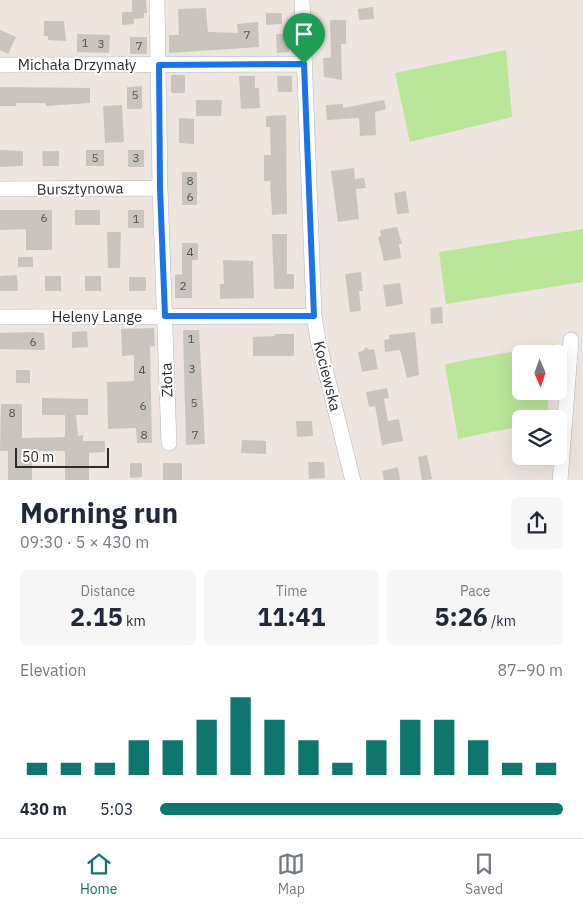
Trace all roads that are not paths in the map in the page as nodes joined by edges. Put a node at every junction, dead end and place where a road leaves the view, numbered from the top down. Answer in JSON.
{"nodes":[{"id":1,"x":157,"y":0,"type":"edge"},
{"id":2,"x":302,"y":0,"type":"edge"},
{"id":3,"x":304,"y":64,"type":"junction"},
{"id":4,"x":0,"y":65,"type":"edge"},
{"id":5,"x":159,"y":65,"type":"junction"},
{"id":6,"x":160,"y":188,"type":"junction"},
{"id":7,"x":0,"y":189,"type":"edge"},
{"id":8,"x":165,"y":316,"type":"junction"},
{"id":9,"x":314,"y":316,"type":"junction"},
{"id":10,"x":0,"y":317,"type":"edge"},
{"id":11,"x":571,"y":340,"type":"dead end"},
{"id":12,"x":169,"y":443,"type":"dead end"},
{"id":13,"x":353,"y":480,"type":"edge"},
{"id":14,"x":560,"y":480,"type":"edge"}],
"edges":[{"from":1,"to":5,"type":"street","name":"Złota"},
{"from":2,"to":3,"type":"street","name":"Kociewska"},
{"from":3,"to":5,"type":"street","name":"Michała Drzymały"},
{"from":3,"to":9,"type":"street","name":"Kociewska"},
{"from":4,"to":5,"type":"street","name":"Michała Drzymały"},
{"from":5,"to":6,"type":"street","name":"Złota"},
{"from":6,"to":7,"type":"street","name":"Bursztynowa"},
{"from":6,"to":8,"type":"street","name":"Złota"},
{"from":8,"to":9,"type":"street","name":"Heleny Lange"},
{"from":8,"to":10,"type":"street","name":"Heleny Lange"},
{"from":8,"to":12,"type":"street","name":"Złota"},
{"from":9,"to":13,"type":"street","name":"Kociewska"},
{"from":11,"to":14,"type":"street"}]}
